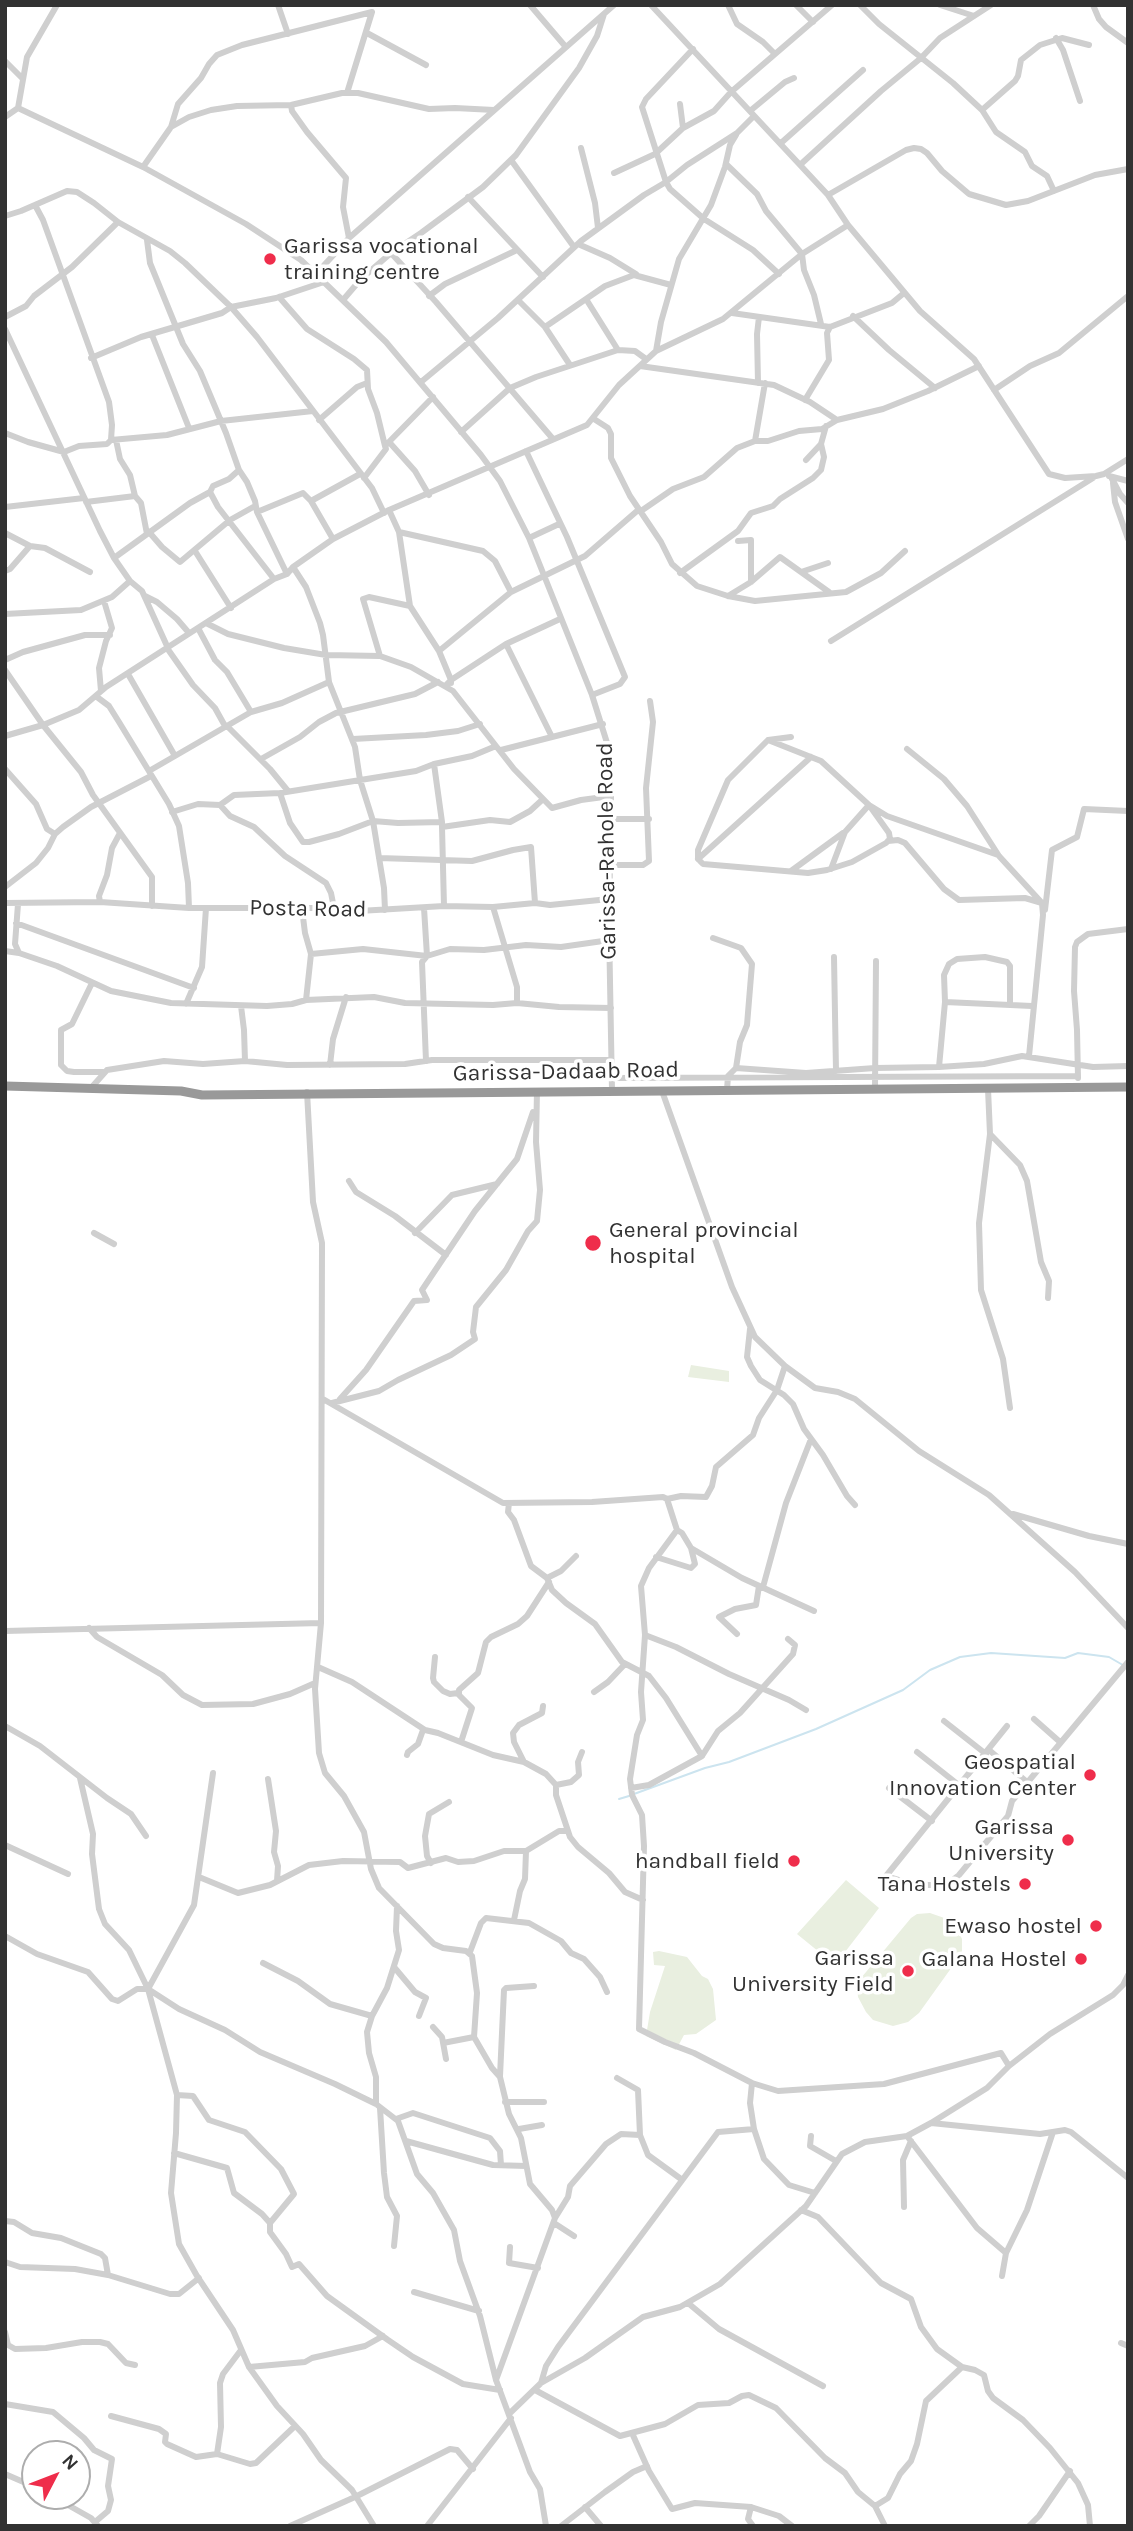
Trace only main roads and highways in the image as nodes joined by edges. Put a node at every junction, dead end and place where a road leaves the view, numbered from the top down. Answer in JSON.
{"nodes":[{"id":1,"x":5,"y":1086,"type":"edge"},
{"id":2,"x":1128,"y":1087,"type":"edge"}],
"edges":[{"from":1,"to":2,"type":"highway","name":"Garissa-Dadaab Road"}]}
